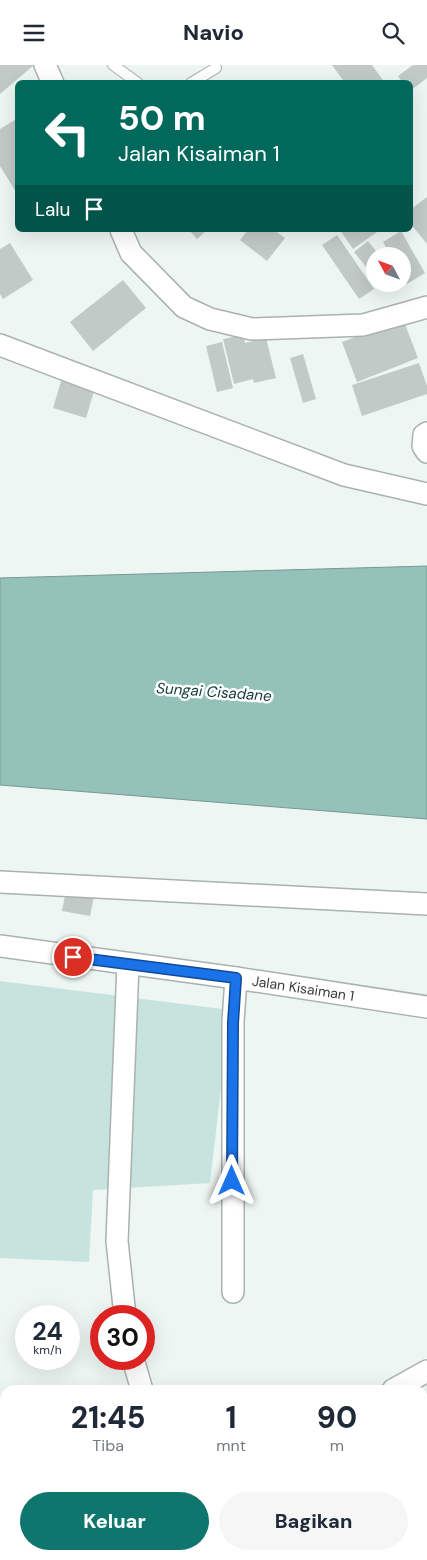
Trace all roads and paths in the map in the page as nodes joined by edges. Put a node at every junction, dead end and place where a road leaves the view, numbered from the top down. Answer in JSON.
{"nodes":[{"id":1,"x":46,"y":65,"type":"edge"},
{"id":2,"x":113,"y":65,"type":"edge"},
{"id":3,"x":216,"y":68,"type":"dead end"},
{"id":4,"x":53,"y":80,"type":"edge"},
{"id":5,"x":134,"y":80,"type":"edge"},
{"id":6,"x":195,"y":80,"type":"edge"},
{"id":7,"x":121,"y":232,"type":"edge"},
{"id":8,"x":427,"y":307,"type":"edge"},
{"id":9,"x":0,"y":345,"type":"edge"},
{"id":10,"x":427,"y":433,"type":"edge"},
{"id":11,"x":427,"y":452,"type":"edge"},
{"id":12,"x":427,"y":494,"type":"edge"},
{"id":13,"x":0,"y":882,"type":"edge"},
{"id":14,"x":427,"y":904,"type":"edge"},
{"id":15,"x":0,"y":946,"type":"edge"},
{"id":16,"x":128,"y":964,"type":"junction"},
{"id":17,"x":236,"y":978,"type":"junction"},
{"id":18,"x":427,"y":1007,"type":"edge"},
{"id":19,"x":233,"y":1292,"type":"dead end"},
{"id":20,"x":123,"y":1305,"type":"edge"},
{"id":21,"x":136,"y":1370,"type":"edge"},
{"id":22,"x":427,"y":1371,"type":"edge"},
{"id":23,"x":141,"y":1385,"type":"edge"},
{"id":24,"x":402,"y":1385,"type":"edge"}],
"edges":[{"from":1,"to":4,"type":"street"},
{"from":2,"to":5,"type":"lane"},
{"from":3,"to":6,"type":"lane"},
{"from":7,"to":8,"type":"street"},
{"from":9,"to":12,"type":"street"},
{"from":10,"to":11,"type":"street"},
{"from":13,"to":14,"type":"street"},
{"from":15,"to":16,"type":"street","name":"Jalan Kisaiman 1"},
{"from":16,"to":17,"type":"street","name":"Jalan Kisaiman 1"},
{"from":16,"to":20,"type":"street"},
{"from":17,"to":18,"type":"street","name":"Jalan Kisaiman 1"},
{"from":17,"to":19,"type":"street"},
{"from":21,"to":23,"type":"street"},
{"from":22,"to":24,"type":"street"}]}
